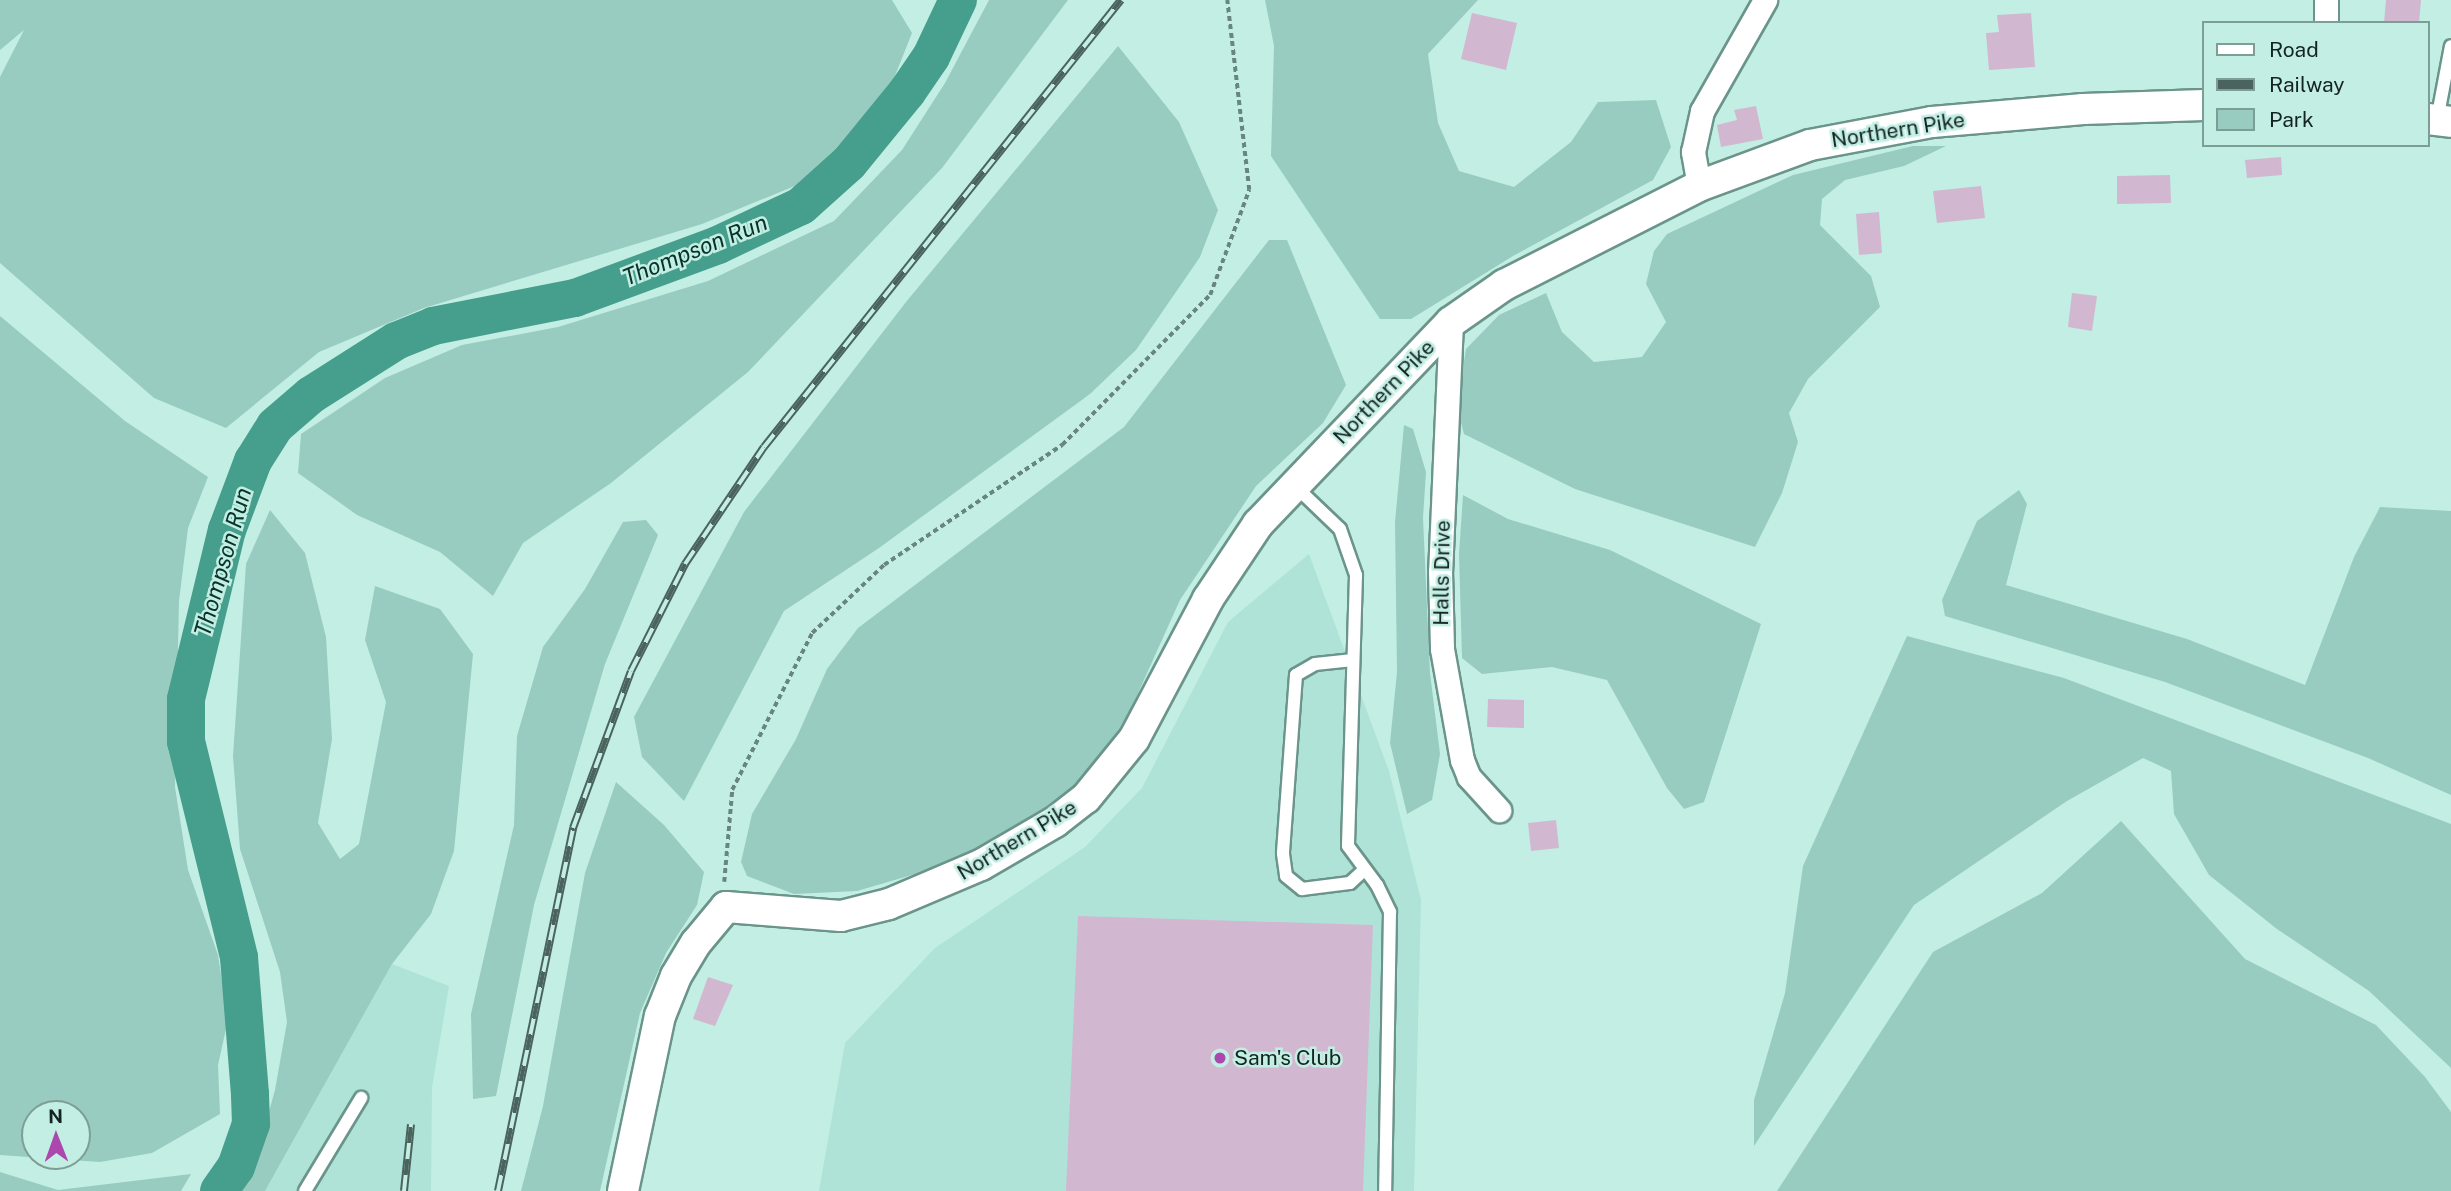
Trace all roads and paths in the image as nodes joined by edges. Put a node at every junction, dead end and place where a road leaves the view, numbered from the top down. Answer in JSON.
{"nodes":[{"id":1,"x":1227,"y":0,"type":"edge"},
{"id":2,"x":1765,"y":0,"type":"edge"},
{"id":3,"x":2326,"y":0,"type":"edge"},
{"id":4,"x":2326,"y":21,"type":"edge"},
{"id":5,"x":2451,"y":46,"type":"edge"},
{"id":6,"x":2202,"y":105,"type":"edge"},
{"id":7,"x":2439,"y":120,"type":"edge"},
{"id":8,"x":1699,"y":186,"type":"junction"},
{"id":9,"x":1451,"y":322,"type":"junction"},
{"id":10,"x":1294,"y":485,"type":"junction"},
{"id":11,"x":1353,"y":660,"type":"junction"},
{"id":12,"x":1499,"y":810,"type":"dead end"},
{"id":13,"x":722,"y":864,"type":"dead end"},
{"id":14,"x":1364,"y":870,"type":"junction"},
{"id":15,"x":361,"y":1098,"type":"dead end"},
{"id":16,"x":305,"y":1191,"type":"edge"},
{"id":17,"x":623,"y":1191,"type":"edge"},
{"id":18,"x":1385,"y":1191,"type":"edge"}],
"edges":[{"from":1,"to":13,"type":"path"},
{"from":2,"to":8,"type":"street"},
{"from":3,"to":4,"type":"street"},
{"from":5,"to":7,"type":"lane"},
{"from":6,"to":8,"type":"street","name":"Northern Pike"},
{"from":8,"to":9,"type":"street","name":"Northern Pike"},
{"from":9,"to":10,"type":"street","name":"Northern Pike"},
{"from":9,"to":12,"type":"street","name":"Halls Drive"},
{"from":10,"to":11,"type":"lane"},
{"from":10,"to":17,"type":"street","name":"Northern Pike"},
{"from":11,"to":14,"type":"lane"},
{"from":11,"to":14,"type":"lane"},
{"from":14,"to":18,"type":"lane"},
{"from":15,"to":16,"type":"lane"}]}
